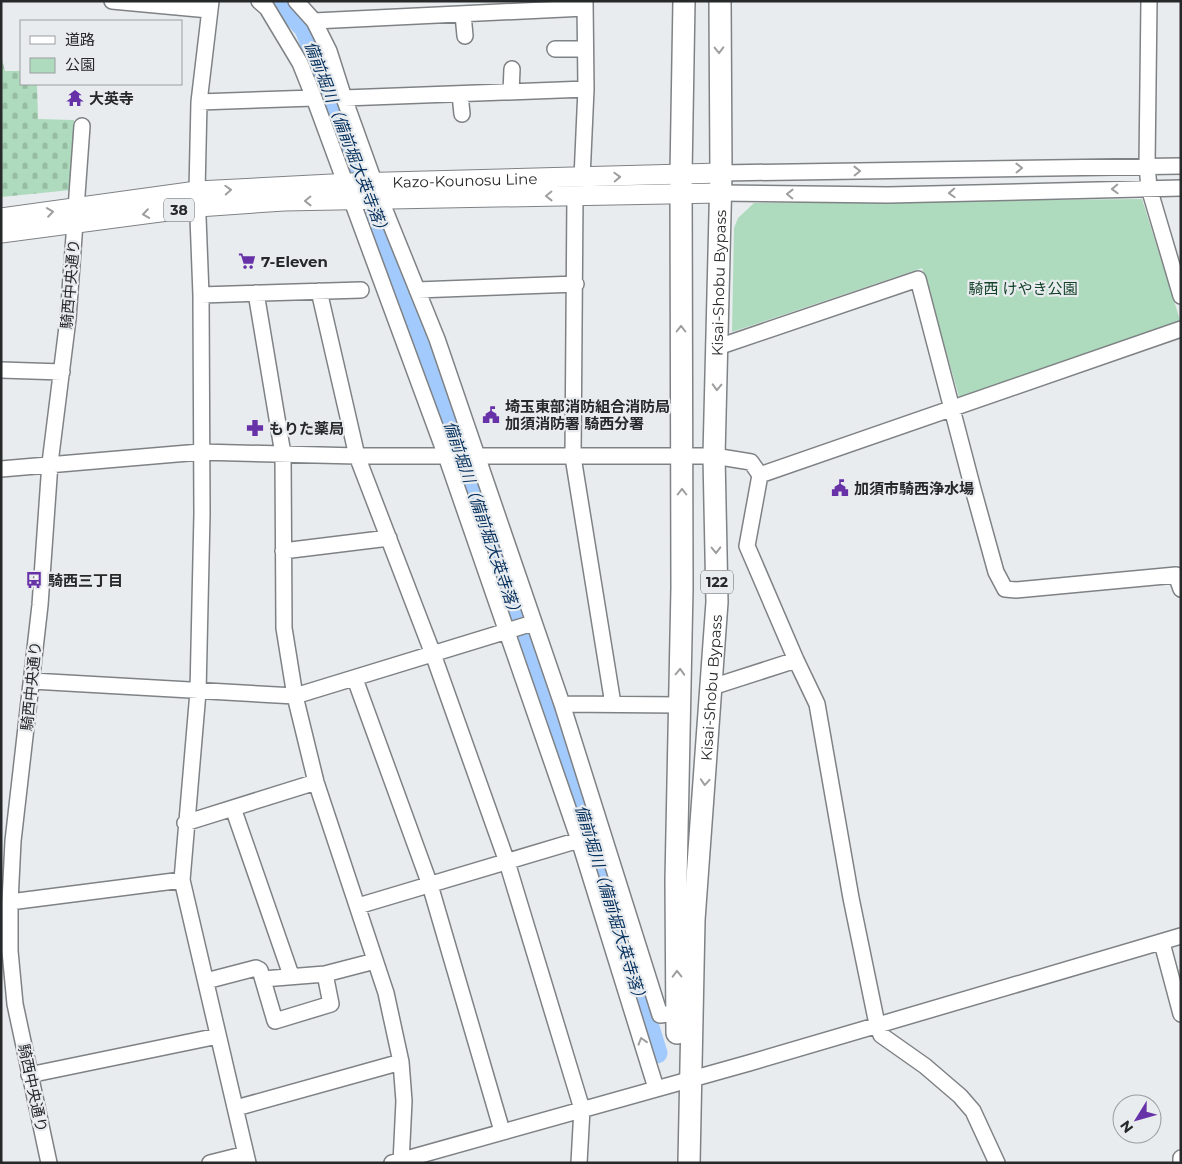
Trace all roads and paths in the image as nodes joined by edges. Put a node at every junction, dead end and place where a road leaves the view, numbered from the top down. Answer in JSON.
{"nodes":[{"id":1,"x":112,"y":1,"type":"edge"},
{"id":2,"x":259,"y":1,"type":"edge"},
{"id":3,"x":296,"y":1,"type":"edge"},
{"id":4,"x":684,"y":1,"type":"edge"},
{"id":5,"x":720,"y":1,"type":"edge"},
{"id":6,"x":1149,"y":1,"type":"edge"},
{"id":7,"x":135,"y":2,"type":"edge"},
{"id":8,"x":585,"y":4,"type":"edge"},
{"id":9,"x":210,"y":6,"type":"edge"},
{"id":10,"x":533,"y":6,"type":"edge"},
{"id":11,"x":441,"y":8,"type":"edge"},
{"id":12,"x":463,"y":14,"type":"junction"},
{"id":13,"x":314,"y":21,"type":"junction"},
{"id":14,"x":465,"y":36,"type":"dead end"},
{"id":15,"x":555,"y":49,"type":"dead end"},
{"id":16,"x":585,"y":49,"type":"junction"},
{"id":17,"x":512,"y":69,"type":"dead end"},
{"id":18,"x":586,"y":89,"type":"junction"},
{"id":19,"x":511,"y":92,"type":"junction"},
{"id":20,"x":460,"y":94,"type":"junction"},
{"id":21,"x":314,"y":98,"type":"junction"},
{"id":22,"x":344,"y":98,"type":"junction"},
{"id":23,"x":198,"y":102,"type":"junction"},
{"id":24,"x":462,"y":114,"type":"dead end"},
{"id":25,"x":82,"y":126,"type":"dead end"},
{"id":26,"x":1147,"y":166,"type":"junction"},
{"id":27,"x":1181,"y":166,"type":"edge"},
{"id":28,"x":582,"y":178,"type":"junction"},
{"id":29,"x":721,"y":183,"type":"junction"},
{"id":30,"x":681,"y":184,"type":"junction"},
{"id":31,"x":1149,"y":188,"type":"junction"},
{"id":32,"x":1181,"y":188,"type":"edge"},
{"id":33,"x":378,"y":191,"type":"junction"},
{"id":34,"x":351,"y":192,"type":"junction"},
{"id":35,"x":575,"y":195,"type":"junction"},
{"id":36,"x":198,"y":199,"type":"junction"},
{"id":37,"x":76,"y":216,"type":"junction"},
{"id":38,"x":1,"y":218,"type":"edge"},
{"id":39,"x":1,"y":233,"type":"edge"},
{"id":40,"x":576,"y":284,"type":"junction"},
{"id":41,"x":361,"y":290,"type":"dead end"},
{"id":42,"x":417,"y":290,"type":"junction"},
{"id":43,"x":319,"y":291,"type":"junction"},
{"id":44,"x":256,"y":293,"type":"junction"},
{"id":45,"x":201,"y":295,"type":"junction"},
{"id":46,"x":1181,"y":296,"type":"edge"},
{"id":47,"x":1181,"y":329,"type":"edge"},
{"id":48,"x":718,"y":347,"type":"junction"},
{"id":49,"x":1,"y":370,"type":"edge"},
{"id":50,"x":62,"y":372,"type":"junction"},
{"id":51,"x":954,"y":410,"type":"junction"},
{"id":52,"x":200,"y":452,"type":"junction"},
{"id":53,"x":283,"y":454,"type":"junction"},
{"id":54,"x":357,"y":456,"type":"junction"},
{"id":55,"x":449,"y":456,"type":"junction"},
{"id":56,"x":478,"y":456,"type":"junction"},
{"id":57,"x":682,"y":456,"type":"junction"},
{"id":58,"x":714,"y":456,"type":"junction"},
{"id":59,"x":573,"y":457,"type":"junction"},
{"id":60,"x":50,"y":463,"type":"junction"},
{"id":61,"x":1,"y":469,"type":"edge"},
{"id":62,"x":760,"y":475,"type":"junction"},
{"id":63,"x":389,"y":538,"type":"junction"},
{"id":64,"x":284,"y":551,"type":"junction"},
{"id":65,"x":1181,"y":589,"type":"edge"},
{"id":66,"x":532,"y":624,"type":"junction"},
{"id":67,"x":509,"y":631,"type":"junction"},
{"id":68,"x":434,"y":654,"type":"junction"},
{"id":69,"x":796,"y":660,"type":"junction"},
{"id":70,"x":355,"y":678,"type":"junction"},
{"id":71,"x":32,"y":682,"type":"junction"},
{"id":72,"x":712,"y":687,"type":"junction"},
{"id":73,"x":198,"y":692,"type":"junction"},
{"id":74,"x":295,"y":696,"type":"junction"},
{"id":75,"x":562,"y":704,"type":"junction"},
{"id":76,"x":614,"y":704,"type":"junction"},
{"id":77,"x":679,"y":705,"type":"junction"},
{"id":78,"x":316,"y":782,"type":"junction"},
{"id":79,"x":232,"y":808,"type":"junction"},
{"id":80,"x":185,"y":823,"type":"junction"},
{"id":81,"x":579,"y":840,"type":"junction"},
{"id":82,"x":7,"y":841,"type":"edge"},
{"id":83,"x":507,"y":862,"type":"junction"},
{"id":84,"x":182,"y":880,"type":"junction"},
{"id":85,"x":430,"y":885,"type":"junction"},
{"id":86,"x":10,"y":902,"type":"junction"},
{"id":87,"x":358,"y":906,"type":"junction"},
{"id":88,"x":1181,"y":936,"type":"edge"},
{"id":89,"x":1162,"y":943,"type":"junction"},
{"id":90,"x":375,"y":961,"type":"junction"},
{"id":91,"x":325,"y":974,"type":"junction"},
{"id":92,"x":291,"y":975,"type":"junction"},
{"id":93,"x":263,"y":979,"type":"junction"},
{"id":94,"x":206,"y":982,"type":"junction"},
{"id":95,"x":8,"y":1005,"type":"edge"},
{"id":96,"x":677,"y":1013,"type":"junction"},
{"id":97,"x":1181,"y":1014,"type":"edge"},
{"id":98,"x":877,"y":1024,"type":"junction"},
{"id":99,"x":218,"y":1036,"type":"junction"},
{"id":100,"x":401,"y":1062,"type":"junction"},
{"id":101,"x":29,"y":1075,"type":"junction"},
{"id":102,"x":674,"y":1083,"type":"junction"},
{"id":103,"x":236,"y":1108,"type":"junction"},
{"id":104,"x":582,"y":1110,"type":"junction"},
{"id":105,"x":502,"y":1131,"type":"junction"},
{"id":106,"x":247,"y":1158,"type":"edge"},
{"id":107,"x":1181,"y":1158,"type":"edge"},
{"id":108,"x":398,"y":1162,"type":"edge"},
{"id":109,"x":49,"y":1163,"type":"edge"},
{"id":110,"x":210,"y":1163,"type":"edge"},
{"id":111,"x":579,"y":1163,"type":"edge"},
{"id":112,"x":675,"y":1163,"type":"edge"},
{"id":113,"x":689,"y":1163,"type":"edge"},
{"id":114,"x":997,"y":1163,"type":"edge"},
{"id":115,"x":1181,"y":1163,"type":"edge"}],
"edges":[{"from":1,"to":7,"type":"street"},
{"from":2,"to":21,"type":"street"},
{"from":3,"to":13,"type":"street"},
{"from":4,"to":30,"type":"highway","name":"Kisai-Shobu Bypass","number":"122"},
{"from":5,"to":29,"type":"highway","name":"Kisai-Shobu Bypass","number":"122","one_way":true},
{"from":6,"to":26,"type":"street"},
{"from":7,"to":9,"type":"street"},
{"from":8,"to":10,"type":"street"},
{"from":8,"to":16,"type":"street"},
{"from":9,"to":23,"type":"street"},
{"from":10,"to":12,"type":"street"},
{"from":11,"to":12,"type":"street"},
{"from":11,"to":13,"type":"street"},
{"from":12,"to":14,"type":"street"},
{"from":13,"to":22,"type":"street"},
{"from":15,"to":16,"type":"street"},
{"from":16,"to":18,"type":"street"},
{"from":17,"to":19,"type":"street"},
{"from":18,"to":19,"type":"street"},
{"from":18,"to":28,"type":"street"},
{"from":19,"to":20,"type":"street"},
{"from":20,"to":22,"type":"street"},
{"from":20,"to":24,"type":"street"},
{"from":21,"to":23,"type":"street"},
{"from":21,"to":34,"type":"street"},
{"from":22,"to":33,"type":"street"},
{"from":23,"to":36,"type":"street"},
{"from":25,"to":37,"type":"street","name":"騎西中央通り"},
{"from":26,"to":27,"type":"street"},
{"from":29,"to":26,"type":"street","one_way":true},
{"from":26,"to":31,"type":"street"},
{"from":28,"to":30,"type":"main road","name":"Kazo-Kounosu Line","number":"38","one_way":true},
{"from":28,"to":33,"type":"main road","name":"Kazo-Kounosu Line","number":"38"},
{"from":29,"to":30,"type":"main road","name":"Kazo-Kounosu Line","number":"38"},
{"from":31,"to":29,"type":"street","one_way":true},
{"from":29,"to":48,"type":"highway","name":"Kisai-Shobu Bypass","number":"122"},
{"from":30,"to":35,"type":"main road","name":"Kazo-Kounosu Line","number":"38"},
{"from":57,"to":30,"type":"highway","name":"Kisai-Shobu Bypass","number":"122","one_way":true},
{"from":31,"to":32,"type":"street"},
{"from":31,"to":46,"type":"street"},
{"from":33,"to":34,"type":"main road","name":"Kazo-Kounosu Line","number":"38"},
{"from":35,"to":33,"type":"main road","name":"Kazo-Kounosu Line","number":"38","one_way":true},
{"from":33,"to":42,"type":"street"},
{"from":34,"to":36,"type":"main road","name":"Kazo-Kounosu Line","number":"38"},
{"from":34,"to":55,"type":"street"},
{"from":35,"to":40,"type":"street"},
{"from":36,"to":37,"type":"main road","name":"Kazo-Kounosu Line","number":"38"},
{"from":36,"to":45,"type":"street"},
{"from":38,"to":37,"type":"main road","name":"Kazo-Kounosu Line","number":"38","one_way":true},
{"from":37,"to":39,"type":"main road","name":"Kazo-Kounosu Line","number":"38"},
{"from":37,"to":50,"type":"street","name":"騎西中央通り"},
{"from":40,"to":42,"type":"street"},
{"from":40,"to":59,"type":"street"},
{"from":41,"to":43,"type":"street"},
{"from":42,"to":56,"type":"street"},
{"from":43,"to":44,"type":"street"},
{"from":43,"to":54,"type":"street"},
{"from":44,"to":45,"type":"street"},
{"from":44,"to":53,"type":"street"},
{"from":45,"to":52,"type":"street"},
{"from":47,"to":51,"type":"street"},
{"from":48,"to":51,"type":"street"},
{"from":48,"to":58,"type":"highway","name":"Kisai-Shobu Bypass","number":"122","one_way":true},
{"from":49,"to":50,"type":"street"},
{"from":50,"to":60,"type":"street","name":"騎西中央通り"},
{"from":51,"to":62,"type":"street"},
{"from":51,"to":65,"type":"street"},
{"from":52,"to":53,"type":"street"},
{"from":52,"to":60,"type":"street"},
{"from":52,"to":73,"type":"street"},
{"from":53,"to":54,"type":"street"},
{"from":53,"to":64,"type":"street"},
{"from":54,"to":55,"type":"street"},
{"from":54,"to":63,"type":"street"},
{"from":55,"to":56,"type":"street"},
{"from":55,"to":67,"type":"street"},
{"from":56,"to":59,"type":"street"},
{"from":56,"to":66,"type":"street"},
{"from":57,"to":58,"type":"street"},
{"from":57,"to":59,"type":"street"},
{"from":77,"to":57,"type":"highway","name":"Kisai-Shobu Bypass","number":"122","one_way":true},
{"from":58,"to":62,"type":"street"},
{"from":58,"to":72,"type":"highway","name":"Kisai-Shobu Bypass","number":"122","one_way":true},
{"from":59,"to":76,"type":"street"},
{"from":60,"to":61,"type":"street"},
{"from":60,"to":71,"type":"street","name":"騎西中央通り"},
{"from":62,"to":69,"type":"street"},
{"from":63,"to":64,"type":"street"},
{"from":63,"to":68,"type":"street"},
{"from":64,"to":74,"type":"street"},
{"from":66,"to":67,"type":"street"},
{"from":66,"to":75,"type":"street"},
{"from":67,"to":68,"type":"street"},
{"from":67,"to":81,"type":"street"},
{"from":68,"to":70,"type":"street"},
{"from":68,"to":83,"type":"street"},
{"from":69,"to":72,"type":"street"},
{"from":69,"to":98,"type":"street"},
{"from":70,"to":74,"type":"street"},
{"from":70,"to":85,"type":"street"},
{"from":71,"to":73,"type":"street"},
{"from":71,"to":82,"type":"street","name":"騎西中央通り"},
{"from":72,"to":102,"type":"highway","name":"Kisai-Shobu Bypass","number":"122","one_way":true},
{"from":73,"to":74,"type":"street"},
{"from":73,"to":80,"type":"street"},
{"from":74,"to":78,"type":"street"},
{"from":75,"to":76,"type":"street"},
{"from":75,"to":96,"type":"street"},
{"from":76,"to":77,"type":"street"},
{"from":96,"to":77,"type":"highway","name":"Kisai-Shobu Bypass","number":"122","one_way":true},
{"from":78,"to":79,"type":"street"},
{"from":78,"to":87,"type":"street"},
{"from":79,"to":80,"type":"street"},
{"from":79,"to":92,"type":"street"},
{"from":80,"to":84,"type":"street"},
{"from":81,"to":83,"type":"street"},
{"from":102,"to":81,"type":"street","one_way":true},
{"from":82,"to":86,"type":"street","name":"騎西中央通り"},
{"from":83,"to":85,"type":"street"},
{"from":83,"to":104,"type":"street"},
{"from":84,"to":86,"type":"street"},
{"from":84,"to":94,"type":"street"},
{"from":85,"to":87,"type":"street"},
{"from":85,"to":105,"type":"street"},
{"from":86,"to":95,"type":"street","name":"騎西中央通り"},
{"from":87,"to":90,"type":"street"},
{"from":88,"to":89,"type":"street"},
{"from":89,"to":97,"type":"street"},
{"from":89,"to":98,"type":"street"},
{"from":90,"to":91,"type":"street"},
{"from":90,"to":100,"type":"street"},
{"from":91,"to":92,"type":"street"},
{"from":91,"to":93,"type":"street"},
{"from":92,"to":93,"type":"street"},
{"from":93,"to":94,"type":"street"},
{"from":94,"to":99,"type":"street"},
{"from":95,"to":101,"type":"street","name":"騎西中央通り"},
{"from":96,"to":102,"type":"highway","name":"Kisai-Shobu Bypass","number":"122"},
{"from":98,"to":102,"type":"street"},
{"from":98,"to":114,"type":"street"},
{"from":99,"to":101,"type":"street"},
{"from":99,"to":103,"type":"street"},
{"from":100,"to":103,"type":"street"},
{"from":100,"to":108,"type":"street"},
{"from":101,"to":109,"type":"street","name":"騎西中央通り"},
{"from":102,"to":104,"type":"street"},
{"from":102,"to":112,"type":"highway","name":"Kisai-Shobu Bypass","number":"122"},
{"from":102,"to":113,"type":"highway","name":"Kisai-Shobu Bypass","number":"122"},
{"from":103,"to":106,"type":"street"},
{"from":104,"to":105,"type":"street"},
{"from":104,"to":111,"type":"street"},
{"from":105,"to":108,"type":"street"},
{"from":106,"to":110,"type":"street"},
{"from":107,"to":115,"type":"street"}]}
